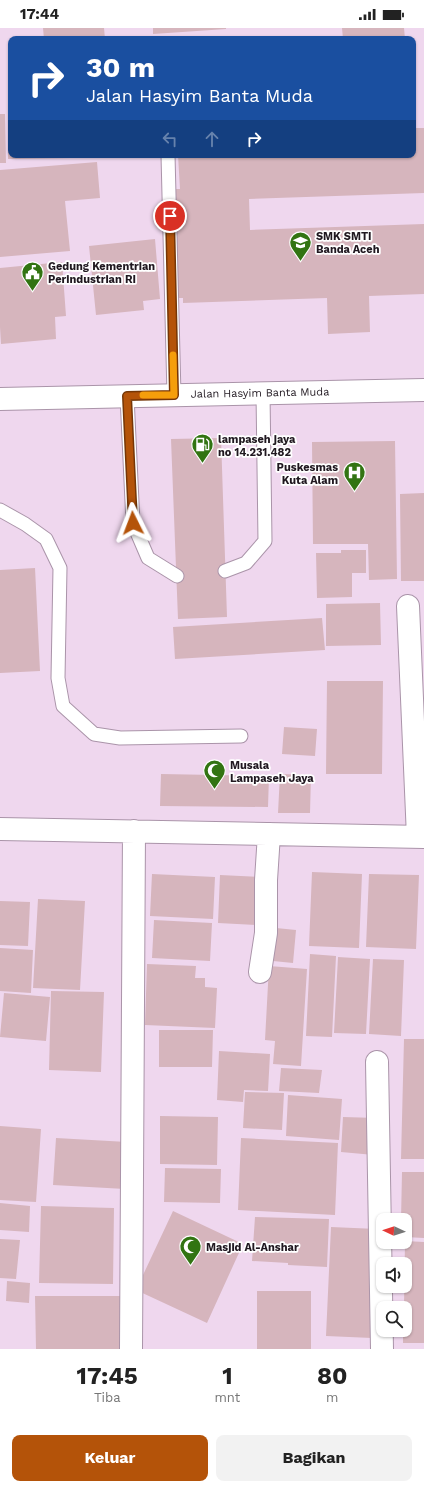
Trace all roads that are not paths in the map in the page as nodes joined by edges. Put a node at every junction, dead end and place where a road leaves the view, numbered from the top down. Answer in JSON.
{"nodes":[{"id":1,"x":168,"y":158,"type":"edge"},
{"id":2,"x":424,"y":390,"type":"edge"},
{"id":3,"x":263,"y":393,"type":"junction"},
{"id":4,"x":174,"y":395,"type":"junction"},
{"id":5,"x":127,"y":396,"type":"junction"},
{"id":6,"x":0,"y":399,"type":"edge"},
{"id":7,"x":0,"y":510,"type":"edge"},
{"id":8,"x":225,"y":571,"type":"dead end"},
{"id":9,"x":177,"y":576,"type":"dead end"},
{"id":10,"x":408,"y":606,"type":"dead end"},
{"id":11,"x":241,"y":736,"type":"dead end"},
{"id":12,"x":0,"y":829,"type":"edge"},
{"id":13,"x":134,"y":831,"type":"junction"},
{"id":14,"x":269,"y":834,"type":"junction"},
{"id":15,"x":421,"y":837,"type":"edge"},
{"id":16,"x":260,"y":972,"type":"dead end"},
{"id":17,"x":377,"y":1062,"type":"dead end"},
{"id":18,"x":131,"y":1349,"type":"edge"},
{"id":19,"x":382,"y":1349,"type":"edge"}],
"edges":[{"from":1,"to":4,"type":"lane"},
{"from":2,"to":3,"type":"street","name":"Jalan Hasyim Banta Muda"},
{"from":3,"to":4,"type":"street","name":"Jalan Hasyim Banta Muda"},
{"from":3,"to":8,"type":"lane"},
{"from":4,"to":5,"type":"street","name":"Jalan Hasyim Banta Muda"},
{"from":5,"to":6,"type":"street","name":"Jalan Hasyim Banta Muda"},
{"from":5,"to":9,"type":"lane"},
{"from":7,"to":11,"type":"lane"},
{"from":10,"to":15,"type":"street"},
{"from":12,"to":13,"type":"street"},
{"from":13,"to":14,"type":"street"},
{"from":13,"to":18,"type":"street"},
{"from":14,"to":15,"type":"street"},
{"from":14,"to":16,"type":"street"},
{"from":17,"to":19,"type":"street"}]}
